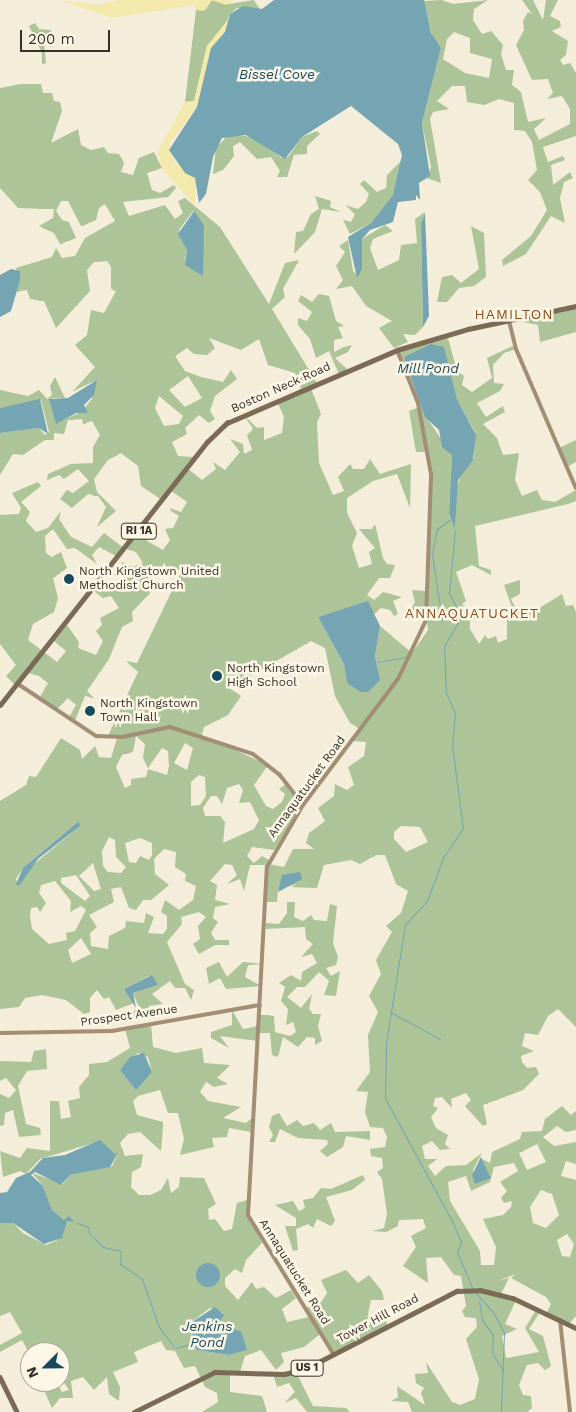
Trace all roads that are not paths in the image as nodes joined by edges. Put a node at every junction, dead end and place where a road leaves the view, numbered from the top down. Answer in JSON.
{"nodes":[{"id":1,"x":576,"y":306,"type":"edge"},
{"id":2,"x":509,"y":321,"type":"junction"},
{"id":3,"x":397,"y":350,"type":"junction"},
{"id":4,"x":576,"y":488,"type":"edge"},
{"id":5,"x":18,"y":684,"type":"junction"},
{"id":6,"x":0,"y":706,"type":"edge"},
{"id":7,"x":303,"y":805,"type":"junction"},
{"id":8,"x":260,"y":1005,"type":"junction"},
{"id":9,"x":0,"y":1033,"type":"edge"},
{"id":10,"x":560,"y":1320,"type":"junction"},
{"id":11,"x":576,"y":1328,"type":"edge"},
{"id":12,"x":334,"y":1355,"type":"junction"},
{"id":13,"x":0,"y":1377,"type":"edge"},
{"id":14,"x":17,"y":1412,"type":"edge"},
{"id":15,"x":134,"y":1412,"type":"edge"},
{"id":16,"x":570,"y":1412,"type":"edge"}],
"edges":[{"from":1,"to":2,"type":"main road","name":"Boston Neck Road","number":"RI 1A"},
{"from":2,"to":3,"type":"main road","name":"Boston Neck Road","number":"RI 1A"},
{"from":2,"to":4,"type":"street"},
{"from":3,"to":5,"type":"main road","name":"Boston Neck Road","number":"RI 1A"},
{"from":3,"to":7,"type":"street","name":"Annaquatucket Road"},
{"from":5,"to":6,"type":"main road","name":"Boston Neck Road","number":"RI 1A"},
{"from":5,"to":7,"type":"street"},
{"from":7,"to":8,"type":"street","name":"Annaquatucket Road"},
{"from":8,"to":9,"type":"street","name":"Prospect Avenue"},
{"from":8,"to":12,"type":"street","name":"Annaquatucket Road"},
{"from":10,"to":11,"type":"main road","name":"Tower Hill Road","number":"US 1"},
{"from":10,"to":12,"type":"main road","name":"Tower Hill Road","number":"US 1"},
{"from":10,"to":16,"type":"street"},
{"from":12,"to":15,"type":"main road","name":"Tower Hill Road","number":"US 1"},
{"from":13,"to":14,"type":"main road"}]}
